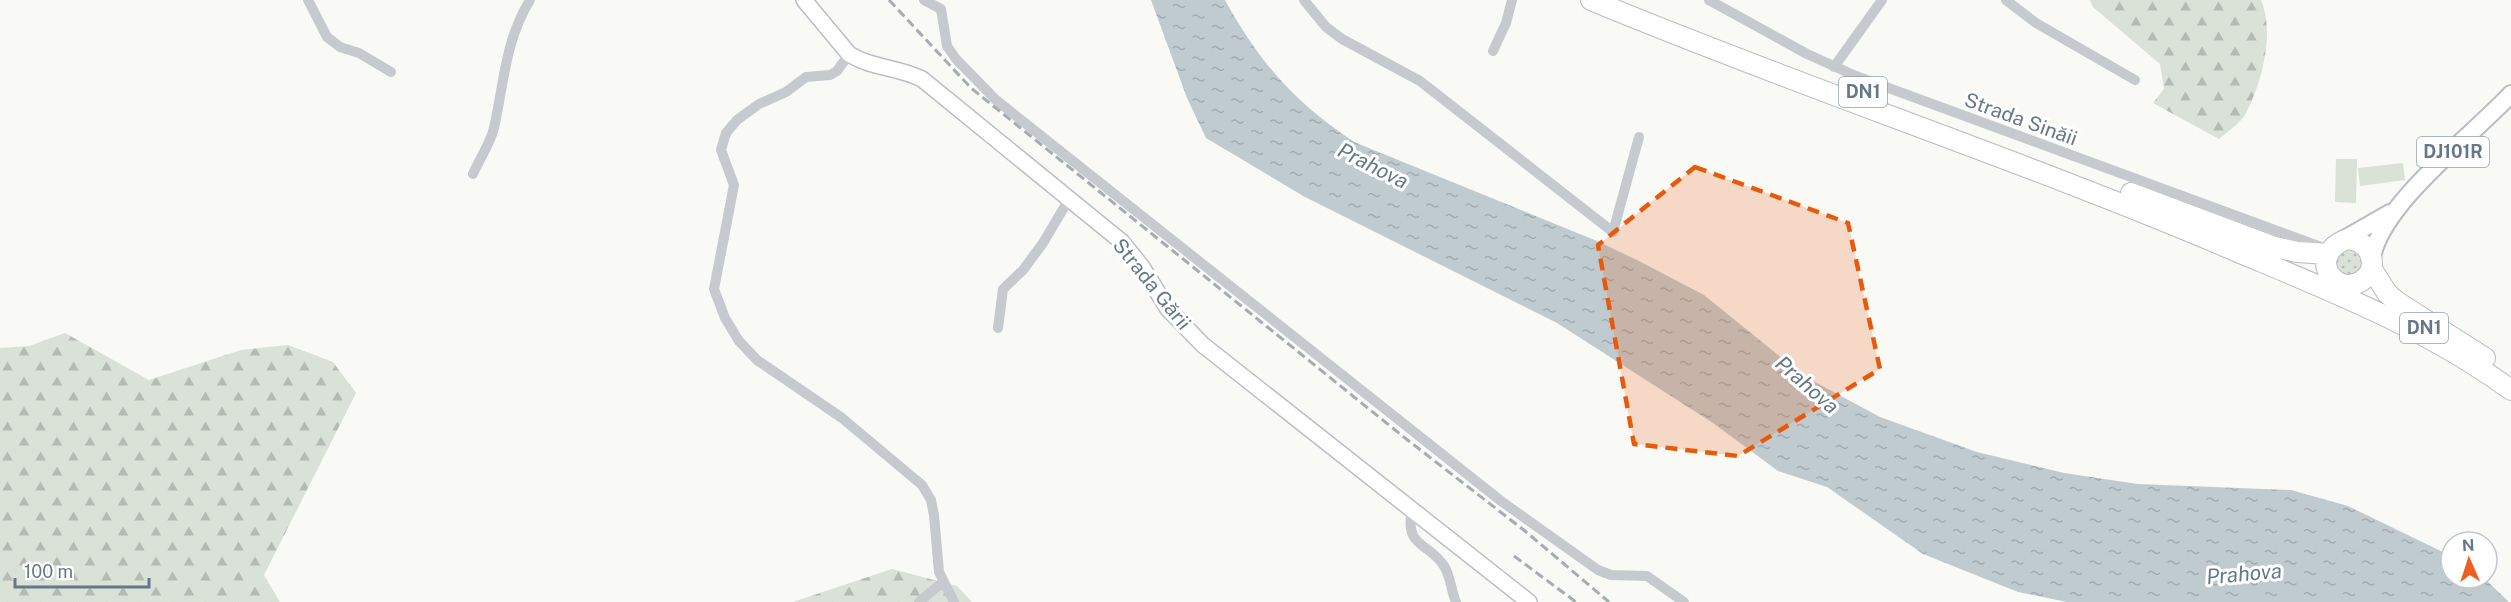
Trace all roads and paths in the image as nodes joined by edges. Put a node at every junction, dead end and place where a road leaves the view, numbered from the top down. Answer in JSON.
{"nodes":[{"id":1,"x":308,"y":0,"type":"edge"},
{"id":2,"x":531,"y":0,"type":"edge"},
{"id":3,"x":804,"y":0,"type":"edge"},
{"id":4,"x":924,"y":0,"type":"edge"},
{"id":5,"x":1304,"y":0,"type":"edge"},
{"id":6,"x":1512,"y":0,"type":"edge"},
{"id":7,"x":1592,"y":0,"type":"edge"},
{"id":8,"x":1621,"y":0,"type":"edge"},
{"id":9,"x":1709,"y":0,"type":"edge"},
{"id":10,"x":1882,"y":0,"type":"edge"},
{"id":11,"x":2006,"y":0,"type":"edge"},
{"id":12,"x":1731,"y":6,"type":"edge"},
{"id":13,"x":1493,"y":51,"type":"dead end"},
{"id":14,"x":849,"y":54,"type":"junction"},
{"id":15,"x":1834,"y":67,"type":"junction"},
{"id":16,"x":391,"y":72,"type":"dead end"},
{"id":17,"x":2135,"y":80,"type":"dead end"},
{"id":18,"x":2511,"y":94,"type":"edge"},
{"id":19,"x":1639,"y":137,"type":"dead end"},
{"id":20,"x":472,"y":174,"type":"dead end"},
{"id":21,"x":1069,"y":199,"type":"junction"},
{"id":22,"x":2396,"y":210,"type":"junction"},
{"id":23,"x":2159,"y":219,"type":"junction"},
{"id":24,"x":2332,"y":254,"type":"junction"},
{"id":25,"x":2372,"y":263,"type":"junction"},
{"id":26,"x":2346,"y":285,"type":"junction"},
{"id":27,"x":998,"y":328,"type":"dead end"},
{"id":28,"x":2506,"y":382,"type":"edge"},
{"id":29,"x":1412,"y":510,"type":"junction"},
{"id":30,"x":944,"y":582,"type":"junction"},
{"id":31,"x":919,"y":602,"type":"edge"},
{"id":32,"x":954,"y":602,"type":"edge"},
{"id":33,"x":1456,"y":602,"type":"edge"},
{"id":34,"x":1529,"y":602,"type":"edge"},
{"id":35,"x":1684,"y":602,"type":"edge"}],
"edges":[{"from":1,"to":16,"type":"street"},
{"from":2,"to":20,"type":"street"},
{"from":3,"to":14,"type":"street"},
{"from":4,"to":35,"type":"street"},
{"from":5,"to":19,"type":"street"},
{"from":6,"to":13,"type":"street"},
{"from":7,"to":23,"type":"highway","number":"DN1"},
{"from":8,"to":24,"type":"highway","number":"DN1"},
{"from":9,"to":12,"type":"street","name":"Strada Sinăii"},
{"from":10,"to":15,"type":"street"},
{"from":11,"to":17,"type":"street"},
{"from":12,"to":15,"type":"street","name":"Strada Sinăii"},
{"from":14,"to":21,"type":"street","name":"Strada Gării"},
{"from":14,"to":30,"type":"street"},
{"from":15,"to":24,"type":"street","name":"Strada Sinăii"},
{"from":18,"to":22,"type":"main road","number":"DJ101R"},
{"from":21,"to":27,"type":"street"},
{"from":21,"to":29,"type":"street","name":"Strada Gării"},
{"from":22,"to":24,"type":"main road","number":"DJ101R"},
{"from":22,"to":25,"type":"main road","number":"DJ101R"},
{"from":23,"to":24,"type":"highway","number":"DN1"},
{"from":23,"to":28,"type":"highway","number":"DN1"},
{"from":24,"to":25,"type":"highway","number":"DN1"},
{"from":24,"to":26,"type":"highway","number":"DN1"},
{"from":25,"to":26,"type":"highway"},
{"from":25,"to":28,"type":"highway","number":"DN1"},
{"from":26,"to":28,"type":"highway","number":"DN1"},
{"from":29,"to":33,"type":"street"},
{"from":29,"to":34,"type":"street","name":"Strada Gării"},
{"from":30,"to":31,"type":"street"},
{"from":30,"to":32,"type":"street"}]}
